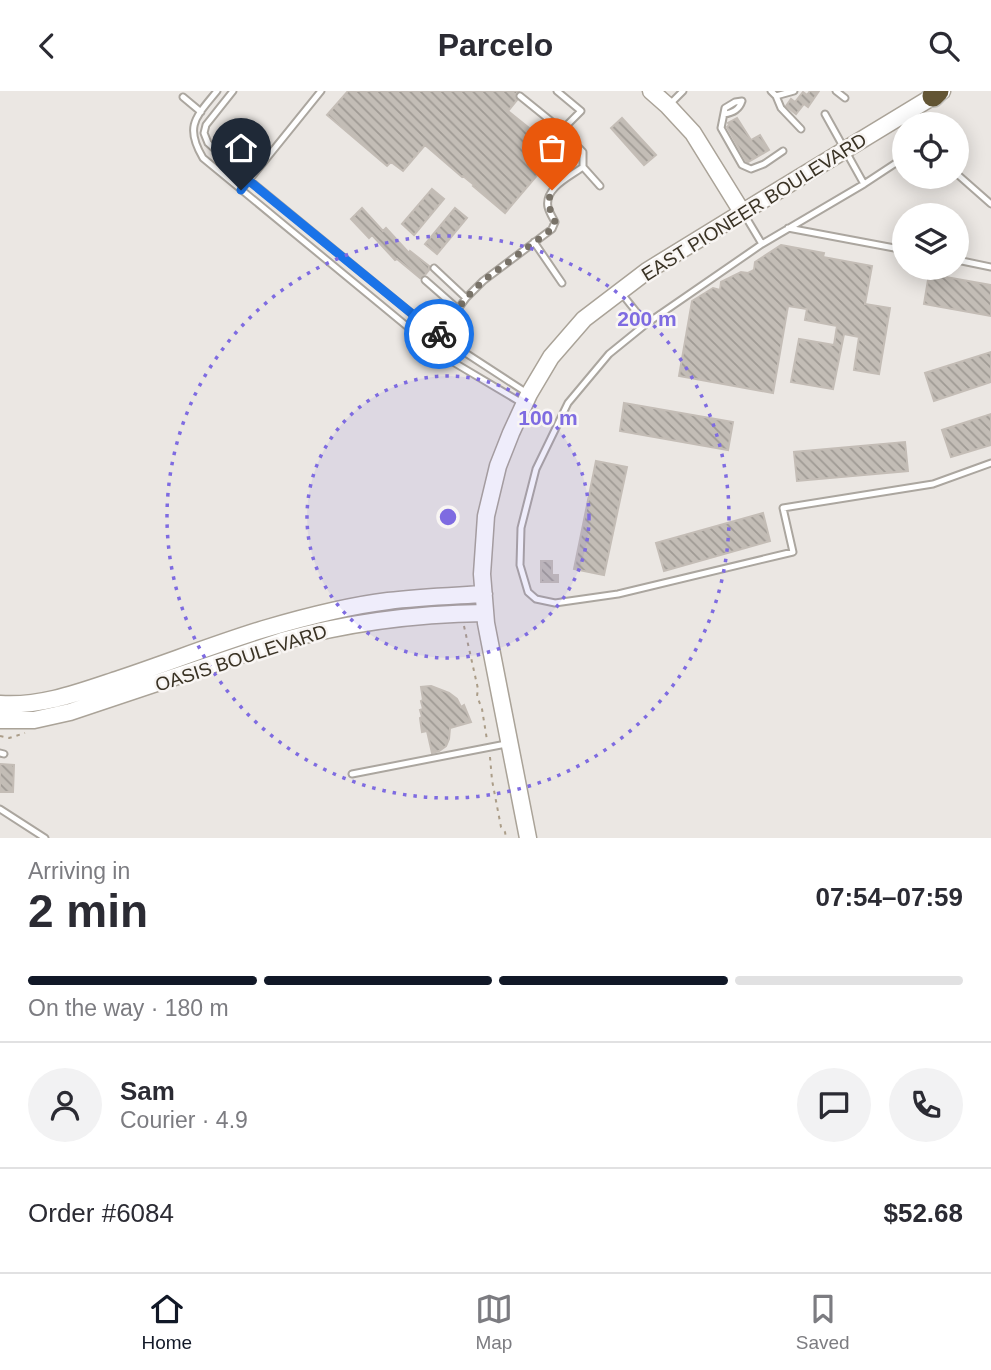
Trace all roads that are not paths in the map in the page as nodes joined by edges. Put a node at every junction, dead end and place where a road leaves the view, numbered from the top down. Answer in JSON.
{"nodes":[{"id":1,"x":217,"y":91,"type":"edge"},
{"id":2,"x":233,"y":91,"type":"edge"},
{"id":3,"x":321,"y":91,"type":"edge"},
{"id":4,"x":557,"y":91,"type":"edge"},
{"id":5,"x":651,"y":91,"type":"edge"},
{"id":6,"x":683,"y":91,"type":"edge"},
{"id":7,"x":794,"y":91,"type":"edge"},
{"id":8,"x":836,"y":91,"type":"edge"},
{"id":9,"x":773,"y":93,"type":"edge"},
{"id":10,"x":938,"y":93,"type":"edge"},
{"id":11,"x":520,"y":96,"type":"dead end"},
{"id":12,"x":183,"y":97,"type":"dead end"},
{"id":13,"x":845,"y":99,"type":"dead end"},
{"id":14,"x":742,"y":101,"type":"dead end"},
{"id":15,"x":668,"y":106,"type":"junction"},
{"id":16,"x":201,"y":112,"type":"junction"},
{"id":17,"x":825,"y":114,"type":"dead end"},
{"id":18,"x":801,"y":129,"type":"dead end"},
{"id":19,"x":562,"y":130,"type":"junction"},
{"id":20,"x":844,"y":150,"type":"junction"},
{"id":21,"x":783,"y":151,"type":"dead end"},
{"id":22,"x":892,"y":166,"type":"edge"},
{"id":23,"x":583,"y":167,"type":"junction"},
{"id":24,"x":248,"y":180,"type":"junction"},
{"id":25,"x":864,"y":184,"type":"junction"},
{"id":26,"x":969,"y":185,"type":"edge"},
{"id":27,"x":600,"y":186,"type":"dead end"},
{"id":28,"x":241,"y":190,"type":"junction"},
{"id":29,"x":991,"y":204,"type":"edge"},
{"id":30,"x":742,"y":212,"type":"junction"},
{"id":31,"x":789,"y":228,"type":"junction"},
{"id":32,"x":534,"y":242,"type":"junction"},
{"id":33,"x":762,"y":244,"type":"junction"},
{"id":34,"x":892,"y":248,"type":"edge"},
{"id":35,"x":969,"y":262,"type":"edge"},
{"id":36,"x":991,"y":267,"type":"edge"},
{"id":37,"x":434,"y":268,"type":"dead end"},
{"id":38,"x":445,"y":277,"type":"junction"},
{"id":39,"x":425,"y":280,"type":"dead end"},
{"id":40,"x":562,"y":283,"type":"dead end"},
{"id":41,"x":436,"y":289,"type":"junction"},
{"id":42,"x":620,"y":292,"type":"junction"},
{"id":43,"x":466,"y":298,"type":"junction"},
{"id":44,"x":458,"y":309,"type":"junction"},
{"id":45,"x":646,"y":324,"type":"junction"},
{"id":46,"x":438,"y":335,"type":"junction"},
{"id":47,"x":431,"y":346,"type":"junction"},
{"id":48,"x":527,"y":399,"type":"junction"},
{"id":49,"x":991,"y":463,"type":"edge"},
{"id":50,"x":484,"y":603,"type":"junction"},
{"id":51,"x":0,"y":704,"type":"edge"},
{"id":52,"x":0,"y":720,"type":"edge"},
{"id":53,"x":509,"y":743,"type":"junction"},
{"id":54,"x":352,"y":774,"type":"dead end"},
{"id":55,"x":0,"y":809,"type":"edge"},
{"id":56,"x":45,"y":838,"type":"edge"},
{"id":57,"x":528,"y":838,"type":"edge"}],
"edges":[{"from":1,"to":16,"type":"lane"},
{"from":2,"to":24,"type":"lane"},
{"from":3,"to":24,"type":"lane"},
{"from":4,"to":19,"type":"lane"},
{"from":5,"to":15,"type":"main road"},
{"from":6,"to":15,"type":"lane"},
{"from":7,"to":9,"type":"lane"},
{"from":8,"to":13,"type":"lane"},
{"from":9,"to":18,"type":"lane"},
{"from":10,"to":20,"type":"main road","name":"EAST PIONEER BOULEVARD"},
{"from":11,"to":19,"type":"lane"},
{"from":12,"to":16,"type":"lane"},
{"from":14,"to":21,"type":"lane"},
{"from":15,"to":30,"type":"main road"},
{"from":16,"to":28,"type":"lane"},
{"from":17,"to":20,"type":"lane"},
{"from":19,"to":23,"type":"lane"},
{"from":20,"to":25,"type":"lane"},
{"from":20,"to":30,"type":"main road","name":"EAST PIONEER BOULEVARD"},
{"from":22,"to":25,"type":"lane"},
{"from":23,"to":27,"type":"lane"},
{"from":23,"to":32,"type":"lane"},
{"from":24,"to":28,"type":"lane"},
{"from":24,"to":46,"type":"lane"},
{"from":25,"to":31,"type":"lane"},
{"from":26,"to":29,"type":"lane"},
{"from":28,"to":47,"type":"lane"},
{"from":30,"to":33,"type":"lane"},
{"from":30,"to":42,"type":"main road","name":"EAST PIONEER BOULEVARD"},
{"from":31,"to":33,"type":"lane"},
{"from":31,"to":34,"type":"lane"},
{"from":32,"to":40,"type":"lane"},
{"from":32,"to":43,"type":"lane"},
{"from":33,"to":45,"type":"lane"},
{"from":35,"to":36,"type":"lane"},
{"from":37,"to":38,"type":"lane"},
{"from":38,"to":41,"type":"lane"},
{"from":38,"to":43,"type":"lane"},
{"from":39,"to":41,"type":"lane"},
{"from":41,"to":44,"type":"lane"},
{"from":42,"to":45,"type":"lane"},
{"from":42,"to":48,"type":"main road","name":"EAST PIONEER BOULEVARD"},
{"from":43,"to":44,"type":"lane"},
{"from":44,"to":46,"type":"lane"},
{"from":45,"to":49,"type":"lane"},
{"from":46,"to":47,"type":"lane"},
{"from":46,"to":48,"type":"lane"},
{"from":47,"to":48,"type":"lane"},
{"from":48,"to":50,"type":"main road","name":"EAST PIONEER BOULEVARD"},
{"from":50,"to":51,"type":"main road","name":"OASIS BOULEVARD"},
{"from":50,"to":52,"type":"main road","name":"OASIS BOULEVARD"},
{"from":50,"to":53,"type":"main road","name":"EAST PIONEER BOULEVARD"},
{"from":53,"to":54,"type":"lane"},
{"from":53,"to":57,"type":"main road","name":"EAST PIONEER BOULEVARD"},
{"from":55,"to":56,"type":"lane"}]}
